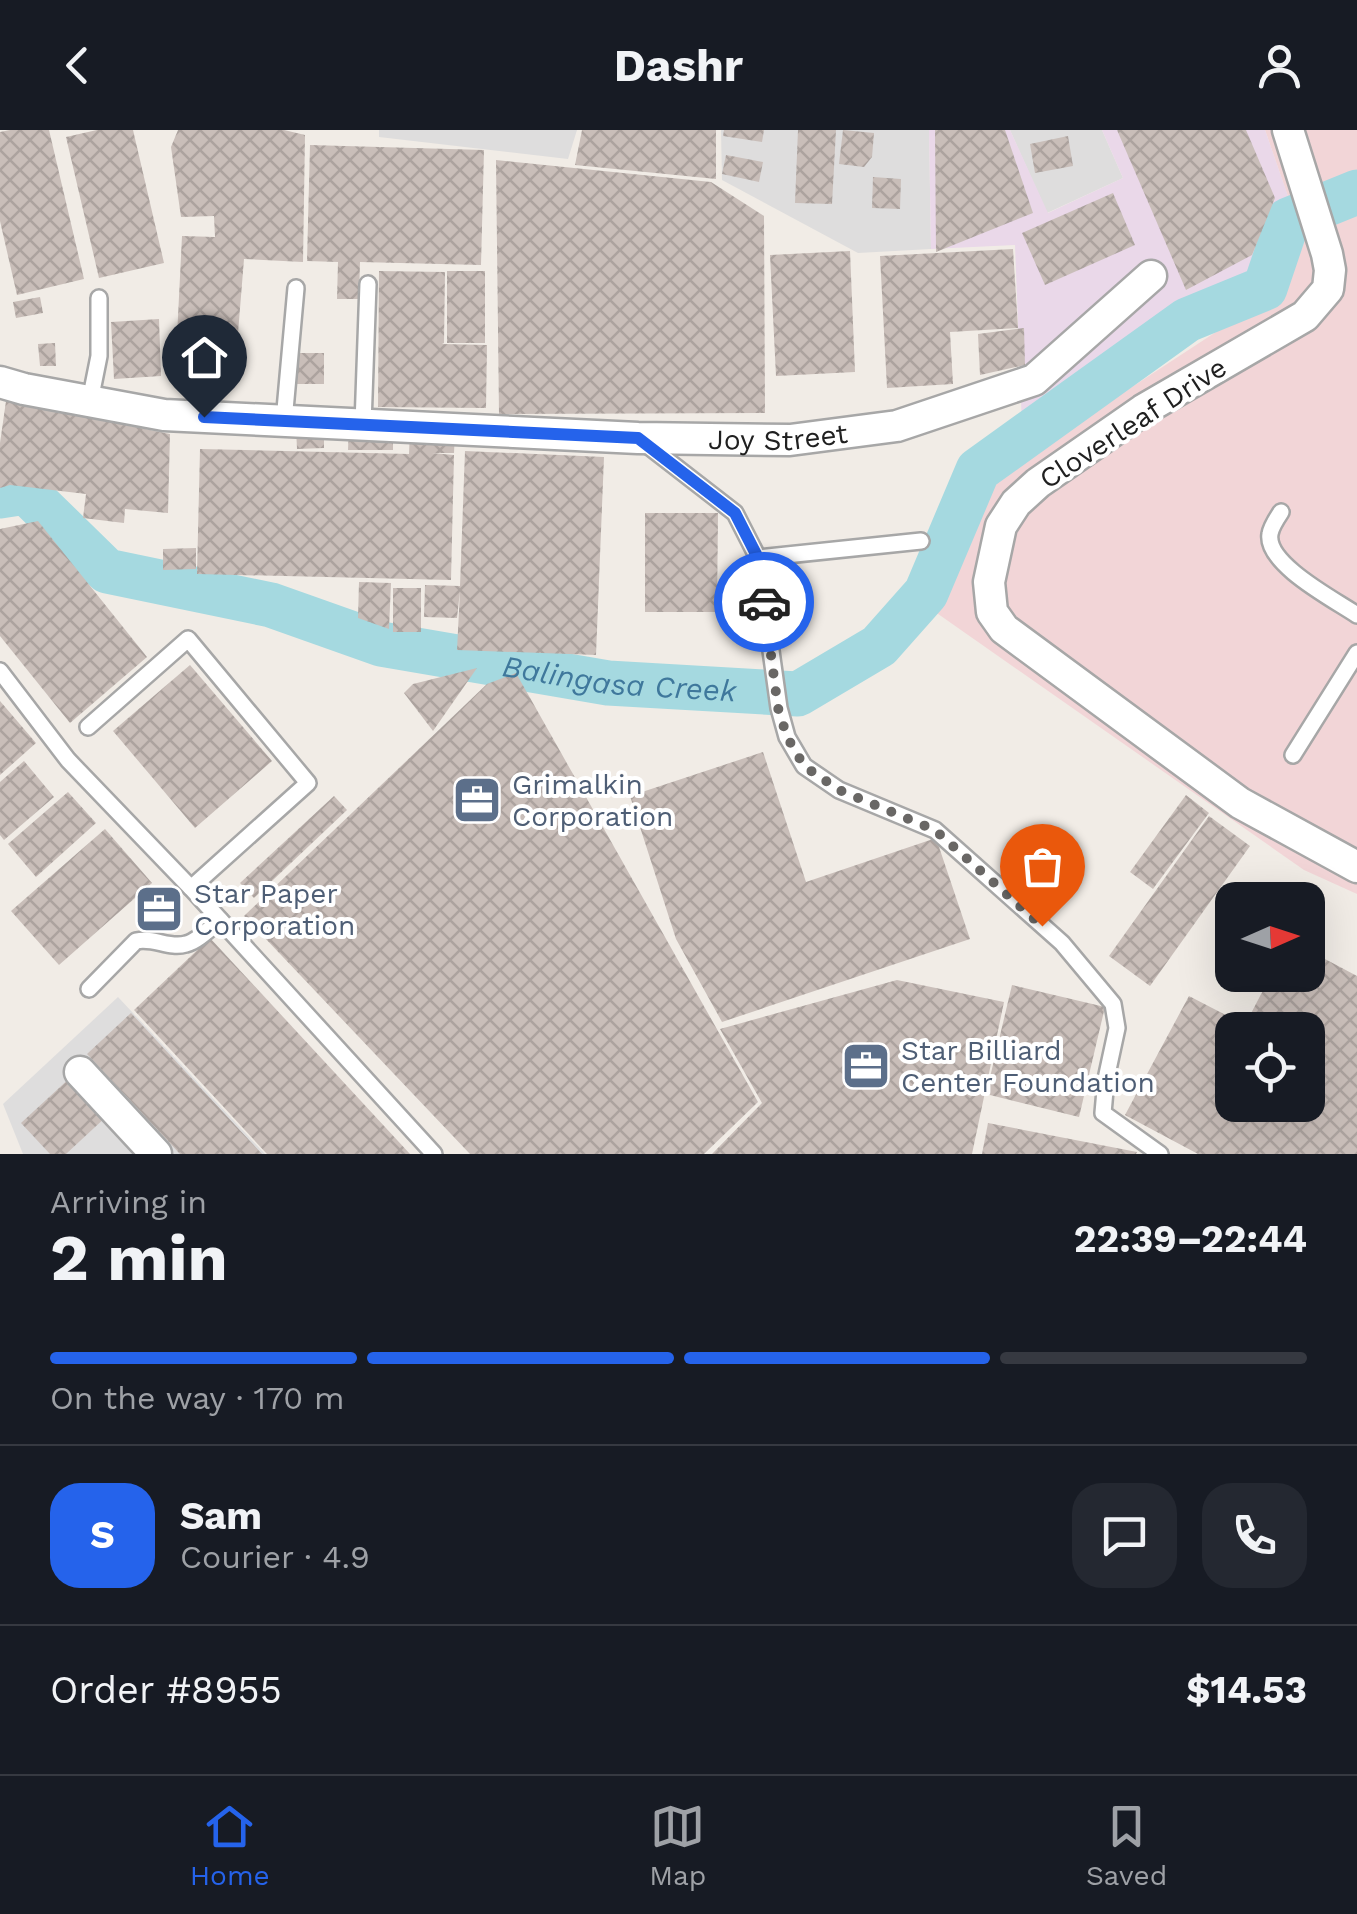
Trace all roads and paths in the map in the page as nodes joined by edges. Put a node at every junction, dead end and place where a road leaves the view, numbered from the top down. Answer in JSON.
{"nodes":[{"id":1,"x":1288,"y":130,"type":"edge"},
{"id":2,"x":1151,"y":276,"type":"dead end"},
{"id":3,"x":368,"y":284,"type":"dead end"},
{"id":4,"x":296,"y":288,"type":"dead end"},
{"id":5,"x":98,"y":298,"type":"dead end"},
{"id":6,"x":0,"y":382,"type":"edge"},
{"id":7,"x":90,"y":402,"type":"junction"},
{"id":8,"x":284,"y":421,"type":"junction"},
{"id":9,"x":363,"y":424,"type":"junction"},
{"id":10,"x":638,"y":438,"type":"junction"},
{"id":11,"x":1280,"y":512,"type":"dead end"},
{"id":12,"x":920,"y":541,"type":"dead end"},
{"id":13,"x":758,"y":558,"type":"junction"},
{"id":14,"x":1357,"y":615,"type":"edge"},
{"id":15,"x":1357,"y":654,"type":"edge"},
{"id":16,"x":0,"y":671,"type":"edge"},
{"id":17,"x":88,"y":728,"type":"dead end"},
{"id":18,"x":1293,"y":754,"type":"dead end"},
{"id":19,"x":1357,"y":867,"type":"edge"},
{"id":20,"x":191,"y":888,"type":"junction"},
{"id":21,"x":220,"y":920,"type":"junction"},
{"id":22,"x":89,"y":990,"type":"dead end"},
{"id":23,"x":80,"y":1072,"type":"dead end"},
{"id":24,"x":156,"y":1154,"type":"edge"},
{"id":25,"x":434,"y":1154,"type":"edge"},
{"id":26,"x":1160,"y":1154,"type":"edge"}],
"edges":[{"from":1,"to":19,"type":"street","name":"Cloverleaf Drive"},
{"from":2,"to":10,"type":"street","name":"Joy Street"},
{"from":3,"to":9,"type":"lane"},
{"from":4,"to":8,"type":"lane"},
{"from":5,"to":7,"type":"lane"},
{"from":6,"to":7,"type":"street","name":"Joy Street"},
{"from":7,"to":8,"type":"street","name":"Joy Street"},
{"from":8,"to":9,"type":"street","name":"Joy Street"},
{"from":9,"to":10,"type":"street","name":"Joy Street"},
{"from":10,"to":13,"type":"lane"},
{"from":11,"to":14,"type":"lane"},
{"from":12,"to":13,"type":"lane"},
{"from":13,"to":26,"type":"lane"},
{"from":15,"to":18,"type":"lane"},
{"from":16,"to":20,"type":"lane"},
{"from":17,"to":20,"type":"lane"},
{"from":20,"to":21,"type":"lane"},
{"from":21,"to":22,"type":"lane"},
{"from":21,"to":25,"type":"lane"},
{"from":23,"to":24,"type":"street"}]}
